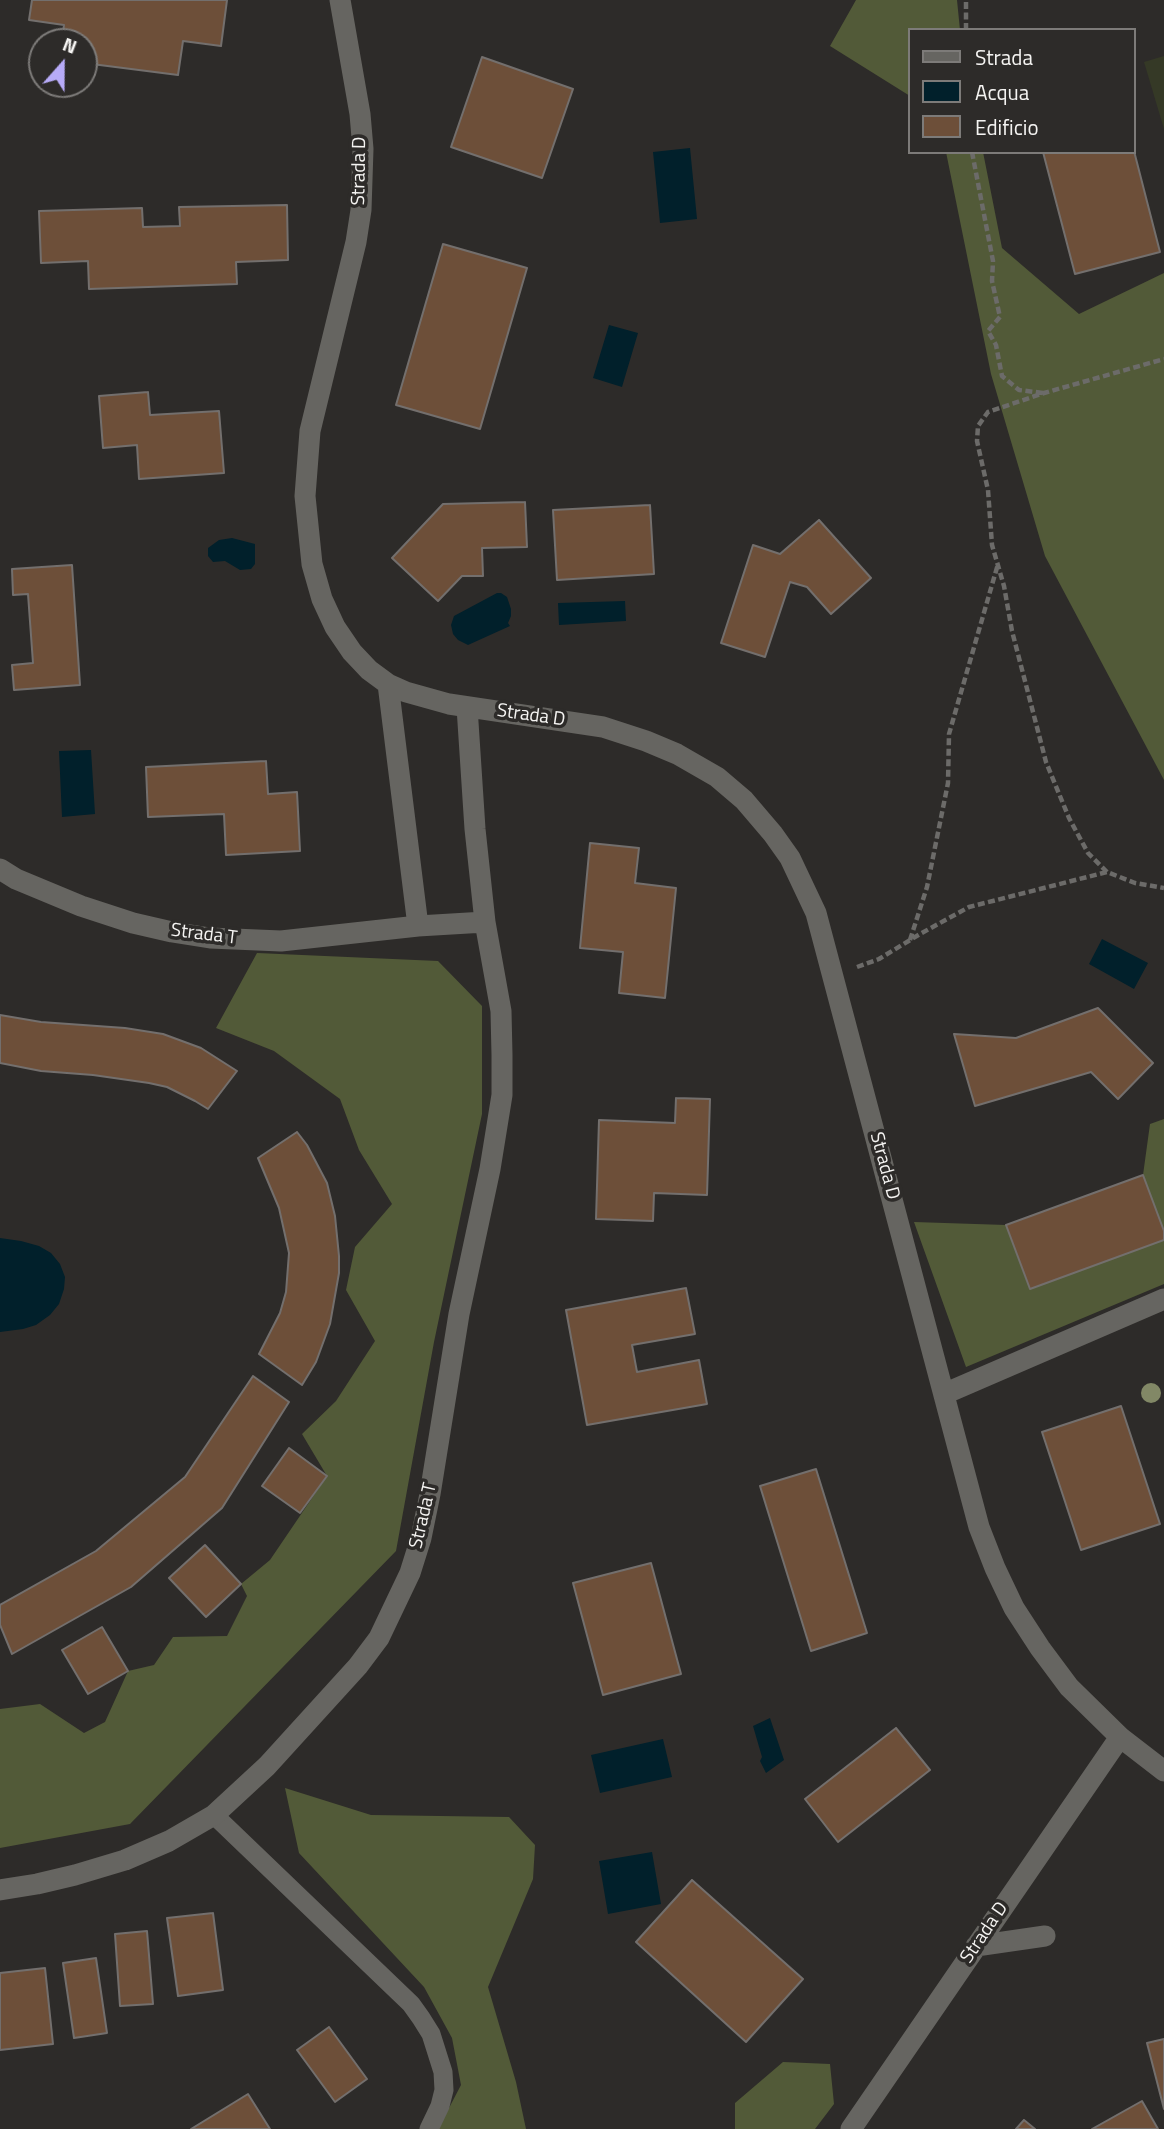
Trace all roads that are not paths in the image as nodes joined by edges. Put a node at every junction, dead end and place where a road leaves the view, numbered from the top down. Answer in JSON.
{"nodes":[{"id":1,"x":340,"y":0,"type":"edge"},
{"id":2,"x":388,"y":684,"type":"junction"},
{"id":3,"x":467,"y":707,"type":"junction"},
{"id":4,"x":0,"y":869,"type":"edge"},
{"id":5,"x":485,"y":922,"type":"junction"},
{"id":6,"x":418,"y":926,"type":"junction"},
{"id":7,"x":1164,"y":1299,"type":"edge"},
{"id":8,"x":944,"y":1394,"type":"junction"},
{"id":9,"x":1120,"y":1737,"type":"junction"},
{"id":10,"x":1164,"y":1771,"type":"edge"},
{"id":11,"x":214,"y":1815,"type":"junction"},
{"id":12,"x":0,"y":1890,"type":"edge"},
{"id":13,"x":1045,"y":1936,"type":"dead end"},
{"id":14,"x":976,"y":1945,"type":"junction"},
{"id":15,"x":429,"y":2129,"type":"edge"},
{"id":16,"x":851,"y":2129,"type":"edge"}],
"edges":[{"from":1,"to":2,"type":"street","name":"Strada D"},
{"from":2,"to":3,"type":"street","name":"Strada D"},
{"from":2,"to":6,"type":"street"},
{"from":3,"to":5,"type":"street","name":"Strada T"},
{"from":3,"to":8,"type":"street","name":"Strada D"},
{"from":4,"to":6,"type":"street","name":"Strada T"},
{"from":5,"to":6,"type":"street","name":"Strada T"},
{"from":5,"to":11,"type":"street","name":"Strada T"},
{"from":7,"to":8,"type":"street"},
{"from":8,"to":9,"type":"street","name":"Strada D"},
{"from":9,"to":10,"type":"street","name":"Strada D"},
{"from":9,"to":14,"type":"street","name":"Strada D"},
{"from":11,"to":12,"type":"street","name":"Strada T"},
{"from":11,"to":15,"type":"lane"},
{"from":13,"to":14,"type":"street"},
{"from":14,"to":16,"type":"street","name":"Strada D"}]}
